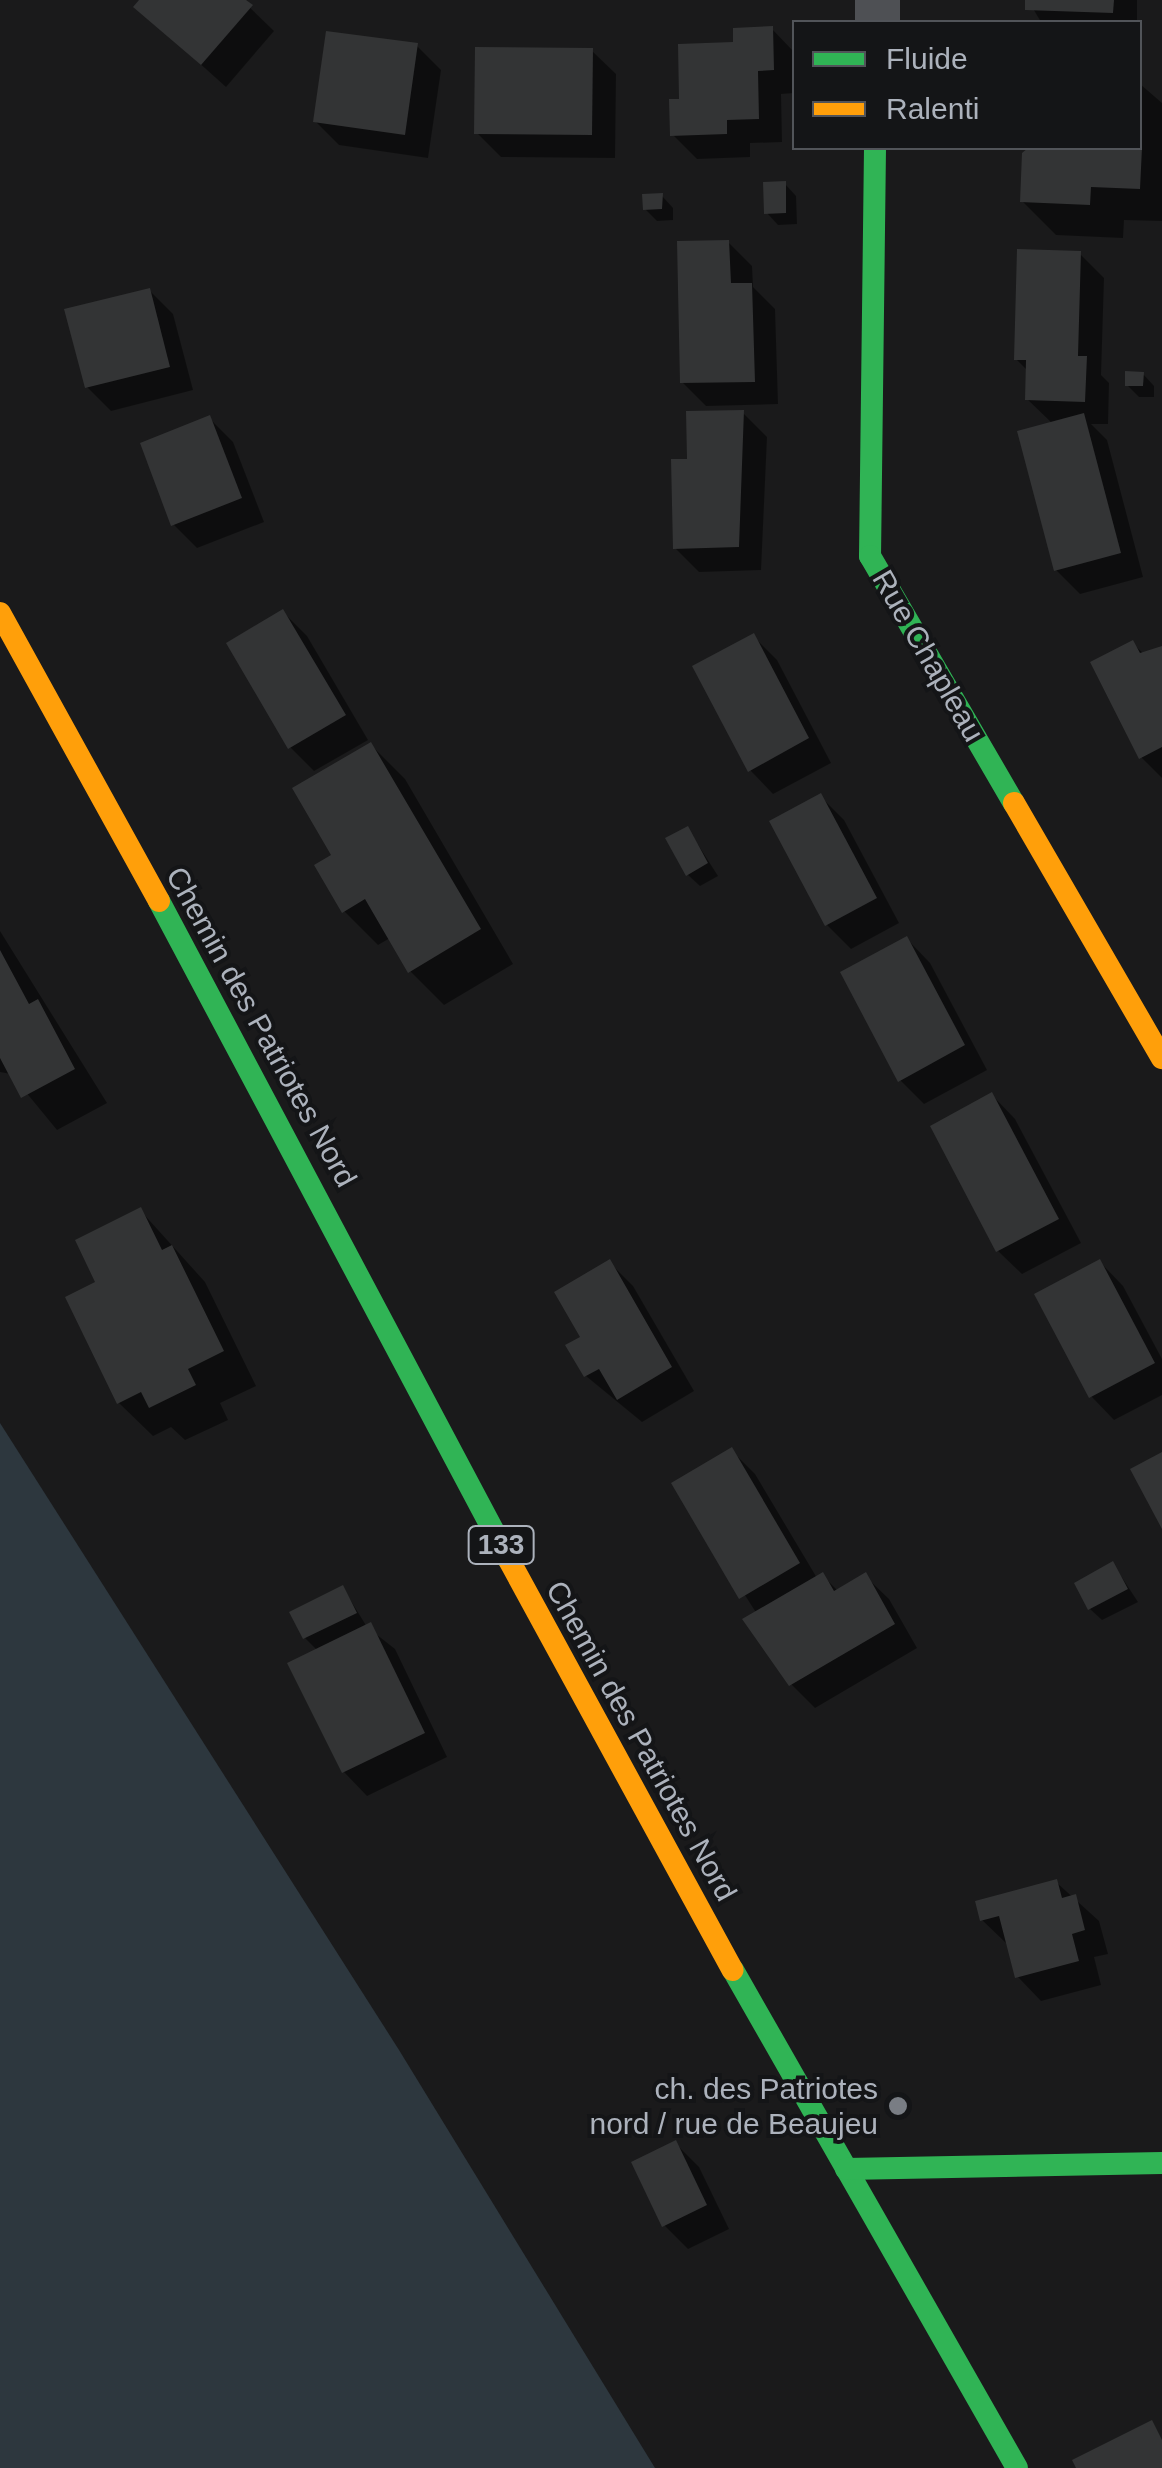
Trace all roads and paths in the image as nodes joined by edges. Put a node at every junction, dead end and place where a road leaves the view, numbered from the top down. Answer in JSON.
{"nodes":[{"id":1,"x":875,"y":150,"type":"edge"},
{"id":2,"x":0,"y":613,"type":"edge"},
{"id":3,"x":1162,"y":1058,"type":"edge"},
{"id":4,"x":1162,"y":2163,"type":"edge"},
{"id":5,"x":846,"y":2169,"type":"junction"},
{"id":6,"x":1018,"y":2468,"type":"edge"}],
"edges":[{"from":1,"to":3,"type":"main road","name":"Rue Chapleau"},
{"from":2,"to":5,"type":"main road","name":"Chemin des Patriotes Nord","number":"133"},
{"from":4,"to":5,"type":"main road"},
{"from":5,"to":6,"type":"main road","name":"Chemin des Patriotes Nord","number":"133"}]}
